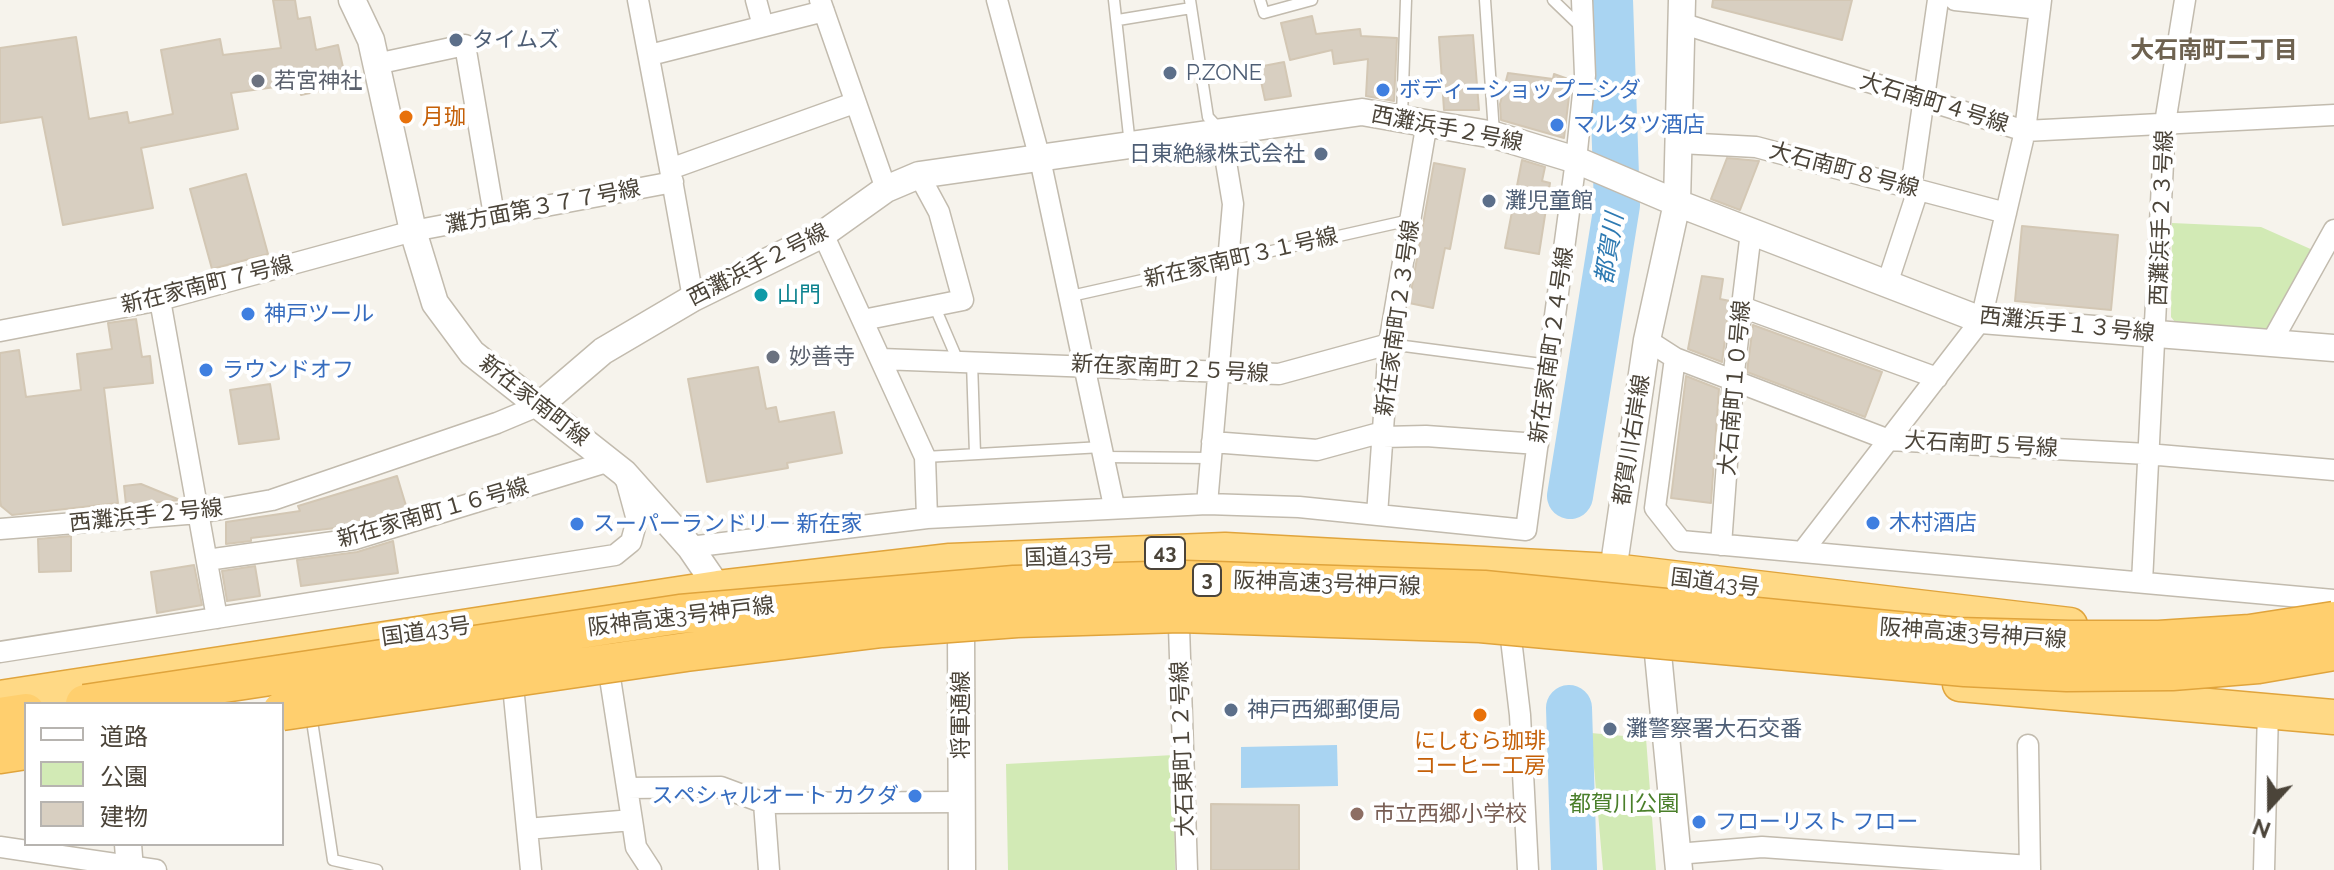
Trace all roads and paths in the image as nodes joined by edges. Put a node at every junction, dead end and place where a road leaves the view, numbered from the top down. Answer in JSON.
{"nodes":[{"id":1,"x":352,"y":0,"type":"edge"},
{"id":2,"x":638,"y":0,"type":"edge"},
{"id":3,"x":756,"y":0,"type":"edge"},
{"id":4,"x":997,"y":0,"type":"edge"},
{"id":5,"x":1114,"y":0,"type":"edge"},
{"id":6,"x":1260,"y":0,"type":"edge"},
{"id":7,"x":1312,"y":0,"type":"edge"},
{"id":8,"x":1406,"y":0,"type":"edge"},
{"id":9,"x":1485,"y":0,"type":"edge"},
{"id":10,"x":1553,"y":0,"type":"edge"},
{"id":11,"x":1582,"y":0,"type":"edge"},
{"id":12,"x":1938,"y":0,"type":"edge"},
{"id":13,"x":1955,"y":0,"type":"edge"},
{"id":14,"x":2185,"y":0,"type":"edge"},
{"id":15,"x":1191,"y":4,"type":"edge"},
{"id":16,"x":822,"y":5,"type":"edge"},
{"id":17,"x":2041,"y":5,"type":"edge"},
{"id":18,"x":1683,"y":12,"type":"edge"},
{"id":19,"x":1118,"y":20,"type":"junction"},
{"id":20,"x":763,"y":26,"type":"junction"},
{"id":21,"x":1585,"y":31,"type":"junction"},
{"id":22,"x":650,"y":55,"type":"junction"},
{"id":23,"x":376,"y":64,"type":"junction"},
{"id":24,"x":1925,"y":100,"type":"junction"},
{"id":25,"x":854,"y":103,"type":"junction"},
{"id":26,"x":2334,"y":115,"type":"edge"},
{"id":27,"x":1414,"y":120,"type":"junction"},
{"id":28,"x":2165,"y":123,"type":"junction"},
{"id":29,"x":2025,"y":131,"type":"junction"},
{"id":30,"x":1221,"y":132,"type":"junction"},
{"id":31,"x":1494,"y":135,"type":"junction"},
{"id":32,"x":1680,"y":143,"type":"junction"},
{"id":33,"x":1130,"y":145,"type":"junction"},
{"id":34,"x":1040,"y":159,"type":"junction"},
{"id":35,"x":1583,"y":162,"type":"junction"},
{"id":36,"x":919,"y":175,"type":"junction"},
{"id":37,"x":671,"y":176,"type":"junction"},
{"id":38,"x":886,"y":189,"type":"junction"},
{"id":39,"x":1915,"y":189,"type":"junction"},
{"id":40,"x":1677,"y":203,"type":"junction"},
{"id":41,"x":2006,"y":213,"type":"junction"},
{"id":42,"x":494,"y":215,"type":"junction"},
{"id":43,"x":1410,"y":220,"type":"junction"},
{"id":44,"x":2334,"y":230,"type":"edge"},
{"id":45,"x":413,"y":231,"type":"junction"},
{"id":46,"x":1751,"y":232,"type":"junction"},
{"id":47,"x":823,"y":234,"type":"junction"},
{"id":48,"x":1227,"y":261,"type":"junction"},
{"id":49,"x":1887,"y":284,"type":"junction"},
{"id":50,"x":1071,"y":296,"type":"junction"},
{"id":51,"x":693,"y":298,"type":"junction"},
{"id":52,"x":160,"y":300,"type":"junction"},
{"id":53,"x":934,"y":305,"type":"junction"},
{"id":54,"x":1742,"y":307,"type":"junction"},
{"id":55,"x":863,"y":320,"type":"junction"},
{"id":56,"x":1981,"y":320,"type":"junction"},
{"id":57,"x":0,"y":331,"type":"edge"},
{"id":58,"x":2157,"y":335,"type":"junction"},
{"id":59,"x":1647,"y":340,"type":"junction"},
{"id":60,"x":2271,"y":343,"type":"junction"},
{"id":61,"x":1389,"y":344,"type":"junction"},
{"id":62,"x":2334,"y":348,"type":"edge"},
{"id":63,"x":1675,"y":358,"type":"junction"},
{"id":64,"x":881,"y":359,"type":"junction"},
{"id":65,"x":965,"y":362,"type":"junction"},
{"id":66,"x":1086,"y":365,"type":"junction"},
{"id":67,"x":1549,"y":365,"type":"junction"},
{"id":68,"x":1217,"y":371,"type":"junction"},
{"id":69,"x":1937,"y":378,"type":"junction"},
{"id":70,"x":1733,"y":380,"type":"junction"},
{"id":71,"x":540,"y":405,"type":"junction"},
{"id":72,"x":1383,"y":434,"type":"junction"},
{"id":73,"x":1889,"y":440,"type":"junction"},
{"id":74,"x":1538,"y":444,"type":"junction"},
{"id":75,"x":1211,"y":450,"type":"junction"},
{"id":76,"x":1104,"y":452,"type":"junction"},
{"id":77,"x":975,"y":454,"type":"junction"},
{"id":78,"x":2147,"y":454,"type":"junction"},
{"id":79,"x":925,"y":457,"type":"junction"},
{"id":80,"x":617,"y":467,"type":"junction"},
{"id":81,"x":2334,"y":470,"type":"edge"},
{"id":82,"x":1207,"y":504,"type":"junction"},
{"id":83,"x":1114,"y":506,"type":"junction"},
{"id":84,"x":199,"y":513,"type":"junction"},
{"id":85,"x":1377,"y":515,"type":"junction"},
{"id":86,"x":927,"y":518,"type":"junction"},
{"id":87,"x":0,"y":529,"type":"edge"},
{"id":88,"x":1721,"y":545,"type":"junction"},
{"id":89,"x":690,"y":547,"type":"junction"},
{"id":90,"x":1803,"y":551,"type":"junction"},
{"id":91,"x":207,"y":560,"type":"junction"},
{"id":92,"x":950,"y":561,"type":"junction"},
{"id":93,"x":1613,"y":571,"type":"junction"},
{"id":94,"x":2142,"y":582,"type":"junction"},
{"id":95,"x":718,"y":588,"type":"junction"},
{"id":96,"x":2334,"y":600,"type":"edge"},
{"id":97,"x":217,"y":618,"type":"junction"},
{"id":98,"x":2334,"y":621,"type":"edge"},
{"id":99,"x":1179,"y":627,"type":"junction"},
{"id":100,"x":961,"y":630,"type":"junction"},
{"id":101,"x":1511,"y":639,"type":"junction"},
{"id":102,"x":0,"y":652,"type":"edge"},
{"id":103,"x":2334,"y":653,"type":"edge"},
{"id":104,"x":1658,"y":654,"type":"junction"},
{"id":105,"x":610,"y":678,"type":"junction"},
{"id":106,"x":514,"y":696,"type":"junction"},
{"id":107,"x":0,"y":698,"type":"edge"},
{"id":108,"x":98,"y":702,"type":"edge"},
{"id":109,"x":2268,"y":710,"type":"junction"},
{"id":110,"x":24,"y":713,"type":"edge"},
{"id":111,"x":0,"y":717,"type":"edge"},
{"id":112,"x":2334,"y":717,"type":"edge"},
{"id":113,"x":292,"y":719,"type":"edge"},
{"id":114,"x":2028,"y":745,"type":"dead end"},
{"id":115,"x":24,"y":750,"type":"edge"},
{"id":116,"x":0,"y":754,"type":"edge"},
{"id":117,"x":24,"y":765,"type":"edge"},
{"id":118,"x":0,"y":771,"type":"edge"},
{"id":119,"x":627,"y":788,"type":"junction"},
{"id":120,"x":962,"y":802,"type":"junction"},
{"id":121,"x":764,"y":803,"type":"junction"},
{"id":122,"x":632,"y":820,"type":"junction"},
{"id":123,"x":527,"y":829,"type":"junction"},
{"id":124,"x":0,"y":847,"type":"edge"},
{"id":125,"x":129,"y":859,"type":"edge"},
{"id":126,"x":1814,"y":860,"type":"edge"},
{"id":127,"x":1678,"y":862,"type":"edge"},
{"id":128,"x":2030,"y":868,"type":"edge"},
{"id":129,"x":156,"y":870,"type":"edge"},
{"id":130,"x":377,"y":870,"type":"edge"},
{"id":131,"x":531,"y":870,"type":"edge"},
{"id":132,"x":651,"y":870,"type":"edge"},
{"id":133,"x":769,"y":870,"type":"edge"},
{"id":134,"x":962,"y":870,"type":"edge"},
{"id":135,"x":1187,"y":870,"type":"edge"},
{"id":136,"x":1528,"y":870,"type":"edge"},
{"id":137,"x":2264,"y":870,"type":"edge"}],
"edges":[{"from":1,"to":23,"type":"street","name":"新在家南町線"},
{"from":2,"to":22,"type":"street"},
{"from":3,"to":20,"type":"street"},
{"from":4,"to":34,"type":"street"},
{"from":5,"to":19,"type":"lane"},
{"from":6,"to":7,"type":"lane"},
{"from":8,"to":27,"type":"lane"},
{"from":9,"to":31,"type":"lane"},
{"from":10,"to":21,"type":"lane"},
{"from":11,"to":21,"type":"street","name":"新在家南町２４号線"},
{"from":12,"to":24,"type":"street"},
{"from":13,"to":17,"type":"street"},
{"from":14,"to":28,"type":"street","name":"西灘浜手２３号線"},
{"from":15,"to":19,"type":"lane"},
{"from":15,"to":30,"type":"lane"},
{"from":16,"to":20,"type":"street"},
{"from":16,"to":25,"type":"street"},
{"from":17,"to":29,"type":"street"},
{"from":18,"to":24,"type":"street","name":"大石南町４号線"},
{"from":18,"to":32,"type":"street","name":"都賀川右岸線"},
{"from":19,"to":33,"type":"lane"},
{"from":20,"to":22,"type":"street"},
{"from":21,"to":35,"type":"street","name":"新在家南町２４号線"},
{"from":22,"to":37,"type":"street"},
{"from":23,"to":42,"type":"street"},
{"from":23,"to":45,"type":"street","name":"新在家南町線"},
{"from":24,"to":29,"type":"street","name":"大石南町４号線"},
{"from":24,"to":39,"type":"street"},
{"from":25,"to":37,"type":"street","name":"灘方面第３７７号線"},
{"from":25,"to":38,"type":"street"},
{"from":26,"to":28,"type":"street","name":"大石南町４号線"},
{"from":27,"to":30,"type":"street","name":"西灘浜手２号線"},
{"from":27,"to":31,"type":"street","name":"西灘浜手２号線"},
{"from":27,"to":43,"type":"street","name":"新在家南町２３号線"},
{"from":28,"to":29,"type":"street","name":"大石南町４号線"},
{"from":28,"to":58,"type":"street","name":"西灘浜手２３号線"},
{"from":29,"to":41,"type":"street"},
{"from":30,"to":33,"type":"street","name":"西灘浜手２号線"},
{"from":30,"to":48,"type":"street"},
{"from":31,"to":35,"type":"street","name":"西灘浜手２号線"},
{"from":32,"to":39,"type":"street","name":"大石南町８号線"},
{"from":32,"to":40,"type":"street","name":"都賀川右岸線"},
{"from":33,"to":34,"type":"street","name":"西灘浜手２号線"},
{"from":34,"to":36,"type":"street","name":"西灘浜手２号線"},
{"from":34,"to":50,"type":"street"},
{"from":35,"to":40,"type":"street","name":"西灘浜手２号線"},
{"from":35,"to":67,"type":"street","name":"新在家南町２４号線"},
{"from":36,"to":38,"type":"street","name":"西灘浜手２号線"},
{"from":36,"to":53,"type":"street"},
{"from":37,"to":42,"type":"street","name":"灘方面第３７７号線"},
{"from":37,"to":51,"type":"street"},
{"from":38,"to":47,"type":"street","name":"西灘浜手２号線"},
{"from":39,"to":41,"type":"street","name":"大石南町８号線"},
{"from":39,"to":49,"type":"street"},
{"from":40,"to":46,"type":"street","name":"西灘浜手１３号線"},
{"from":40,"to":59,"type":"street","name":"都賀川右岸線"},
{"from":41,"to":56,"type":"street"},
{"from":42,"to":45,"type":"street","name":"灘方面第３７７号線"},
{"from":43,"to":48,"type":"lane","name":"新在家南町３１号線"},
{"from":43,"to":61,"type":"street","name":"新在家南町２３号線"},
{"from":44,"to":60,"type":"street"},
{"from":45,"to":52,"type":"street","name":"新在家南町７号線"},
{"from":45,"to":71,"type":"street","name":"新在家南町線"},
{"from":46,"to":49,"type":"street","name":"西灘浜手１３号線"},
{"from":46,"to":54,"type":"street","name":"大石南町１０号線"},
{"from":47,"to":51,"type":"street","name":"西灘浜手２号線"},
{"from":47,"to":55,"type":"street"},
{"from":48,"to":50,"type":"lane","name":"新在家南町３１号線"},
{"from":48,"to":68,"type":"street"},
{"from":49,"to":56,"type":"street","name":"西灘浜手１３号線"},
{"from":50,"to":66,"type":"street"},
{"from":51,"to":71,"type":"street","name":"西灘浜手２号線"},
{"from":52,"to":57,"type":"street","name":"新在家南町７号線"},
{"from":52,"to":84,"type":"street"},
{"from":53,"to":55,"type":"street"},
{"from":53,"to":65,"type":"lane"},
{"from":54,"to":69,"type":"street"},
{"from":54,"to":70,"type":"street","name":"大石南町１０号線"},
{"from":55,"to":64,"type":"street"},
{"from":56,"to":58,"type":"street","name":"西灘浜手１３号線"},
{"from":56,"to":69,"type":"street"},
{"from":58,"to":60,"type":"street","name":"西灘浜手１３号線"},
{"from":58,"to":78,"type":"street","name":"西灘浜手２３号線"},
{"from":59,"to":63,"type":"street","name":"大石南町５号線"},
{"from":59,"to":93,"type":"street","name":"都賀川右岸線"},
{"from":60,"to":62,"type":"street","name":"西灘浜手１３号線"},
{"from":61,"to":67,"type":"lane","name":"新在家南町２５号線"},
{"from":61,"to":68,"type":"street","name":"新在家南町２５号線"},
{"from":61,"to":72,"type":"street","name":"新在家南町２３号線"},
{"from":63,"to":70,"type":"street","name":"大石南町５号線"},
{"from":63,"to":88,"type":"street"},
{"from":64,"to":65,"type":"street","name":"新在家南町２５号線"},
{"from":64,"to":79,"type":"street"},
{"from":65,"to":66,"type":"street","name":"新在家南町２５号線"},
{"from":65,"to":77,"type":"lane"},
{"from":66,"to":68,"type":"street","name":"新在家南町２５号線"},
{"from":66,"to":76,"type":"street"},
{"from":67,"to":74,"type":"street","name":"新在家南町２４号線"},
{"from":68,"to":75,"type":"street"},
{"from":69,"to":73,"type":"street"},
{"from":70,"to":73,"type":"street","name":"大石南町５号線"},
{"from":70,"to":88,"type":"street","name":"大石南町１０号線"},
{"from":71,"to":80,"type":"street","name":"新在家南町線"},
{"from":71,"to":84,"type":"street","name":"西灘浜手２号線"},
{"from":72,"to":74,"type":"street"},
{"from":72,"to":75,"type":"street"},
{"from":72,"to":85,"type":"street","name":"新在家南町２３号線"},
{"from":73,"to":78,"type":"street","name":"大石南町５号線"},
{"from":73,"to":90,"type":"street"},
{"from":74,"to":85,"type":"street","name":"新在家南町２４号線"},
{"from":75,"to":76,"type":"lane"},
{"from":75,"to":82,"type":"street"},
{"from":76,"to":77,"type":"lane"},
{"from":76,"to":83,"type":"street"},
{"from":77,"to":79,"type":"lane"},
{"from":78,"to":81,"type":"street","name":"大石南町５号線"},
{"from":78,"to":94,"type":"street","name":"西灘浜手２３号線"},
{"from":79,"to":86,"type":"street"},
{"from":80,"to":89,"type":"street","name":"新在家南町線"},
{"from":80,"to":91,"type":"street","name":"新在家南町１６号線"},
{"from":80,"to":97,"type":"street"},
{"from":82,"to":83,"type":"street"},
{"from":82,"to":85,"type":"street"},
{"from":83,"to":86,"type":"street"},
{"from":84,"to":87,"type":"street","name":"西灘浜手２号線"},
{"from":84,"to":91,"type":"street"},
{"from":86,"to":89,"type":"street"},
{"from":88,"to":90,"type":"street"},
{"from":89,"to":95,"type":"street","name":"新在家南町線"},
{"from":90,"to":94,"type":"street"},
{"from":91,"to":97,"type":"street"},
{"from":92,"to":93,"type":"highway","name":"国道43号","number":"43"},
{"from":92,"to":95,"type":"highway","name":"国道43号","number":"43"},
{"from":92,"to":100,"type":"street","name":"将軍通線"},
{"from":93,"to":103,"type":"highway","name":"国道43号","number":"43"},
{"from":93,"to":104,"type":"street"},
{"from":94,"to":96,"type":"street"},
{"from":95,"to":107,"type":"highway","name":"国道43号","number":"43"},
{"from":97,"to":102,"type":"street"},
{"from":98,"to":108,"type":"highway","name":"阪神高速3号神戸線","number":"3","bridge":true},
{"from":99,"to":100,"type":"highway"},
{"from":99,"to":101,"type":"highway"},
{"from":99,"to":135,"type":"street","name":"大石東町１２号線"},
{"from":100,"to":105,"type":"highway"},
{"from":100,"to":120,"type":"street","name":"将軍通線"},
{"from":101,"to":104,"type":"highway"},
{"from":101,"to":136,"type":"street"},
{"from":103,"to":113,"type":"highway","name":"阪神高速3号神戸線","number":"3","bridge":true},
{"from":104,"to":109,"type":"highway"},
{"from":104,"to":127,"type":"street"},
{"from":105,"to":106,"type":"highway"},
{"from":105,"to":119,"type":"street"},
{"from":106,"to":113,"type":"highway"},
{"from":106,"to":123,"type":"street"},
{"from":109,"to":112,"type":"highway"},
{"from":109,"to":137,"type":"street"},
{"from":110,"to":111,"type":"highway"},
{"from":113,"to":130,"type":"lane"},
{"from":114,"to":128,"type":"street"},
{"from":115,"to":116,"type":"highway"},
{"from":117,"to":118,"type":"highway"},
{"from":119,"to":121,"type":"street"},
{"from":119,"to":122,"type":"street"},
{"from":120,"to":121,"type":"street"},
{"from":120,"to":134,"type":"street","name":"将軍通線"},
{"from":121,"to":133,"type":"street"},
{"from":122,"to":123,"type":"street"},
{"from":122,"to":132,"type":"street"},
{"from":123,"to":131,"type":"street"},
{"from":124,"to":125,"type":"street"},
{"from":125,"to":129,"type":"street"},
{"from":126,"to":127,"type":"street"},
{"from":126,"to":128,"type":"street"}]}
